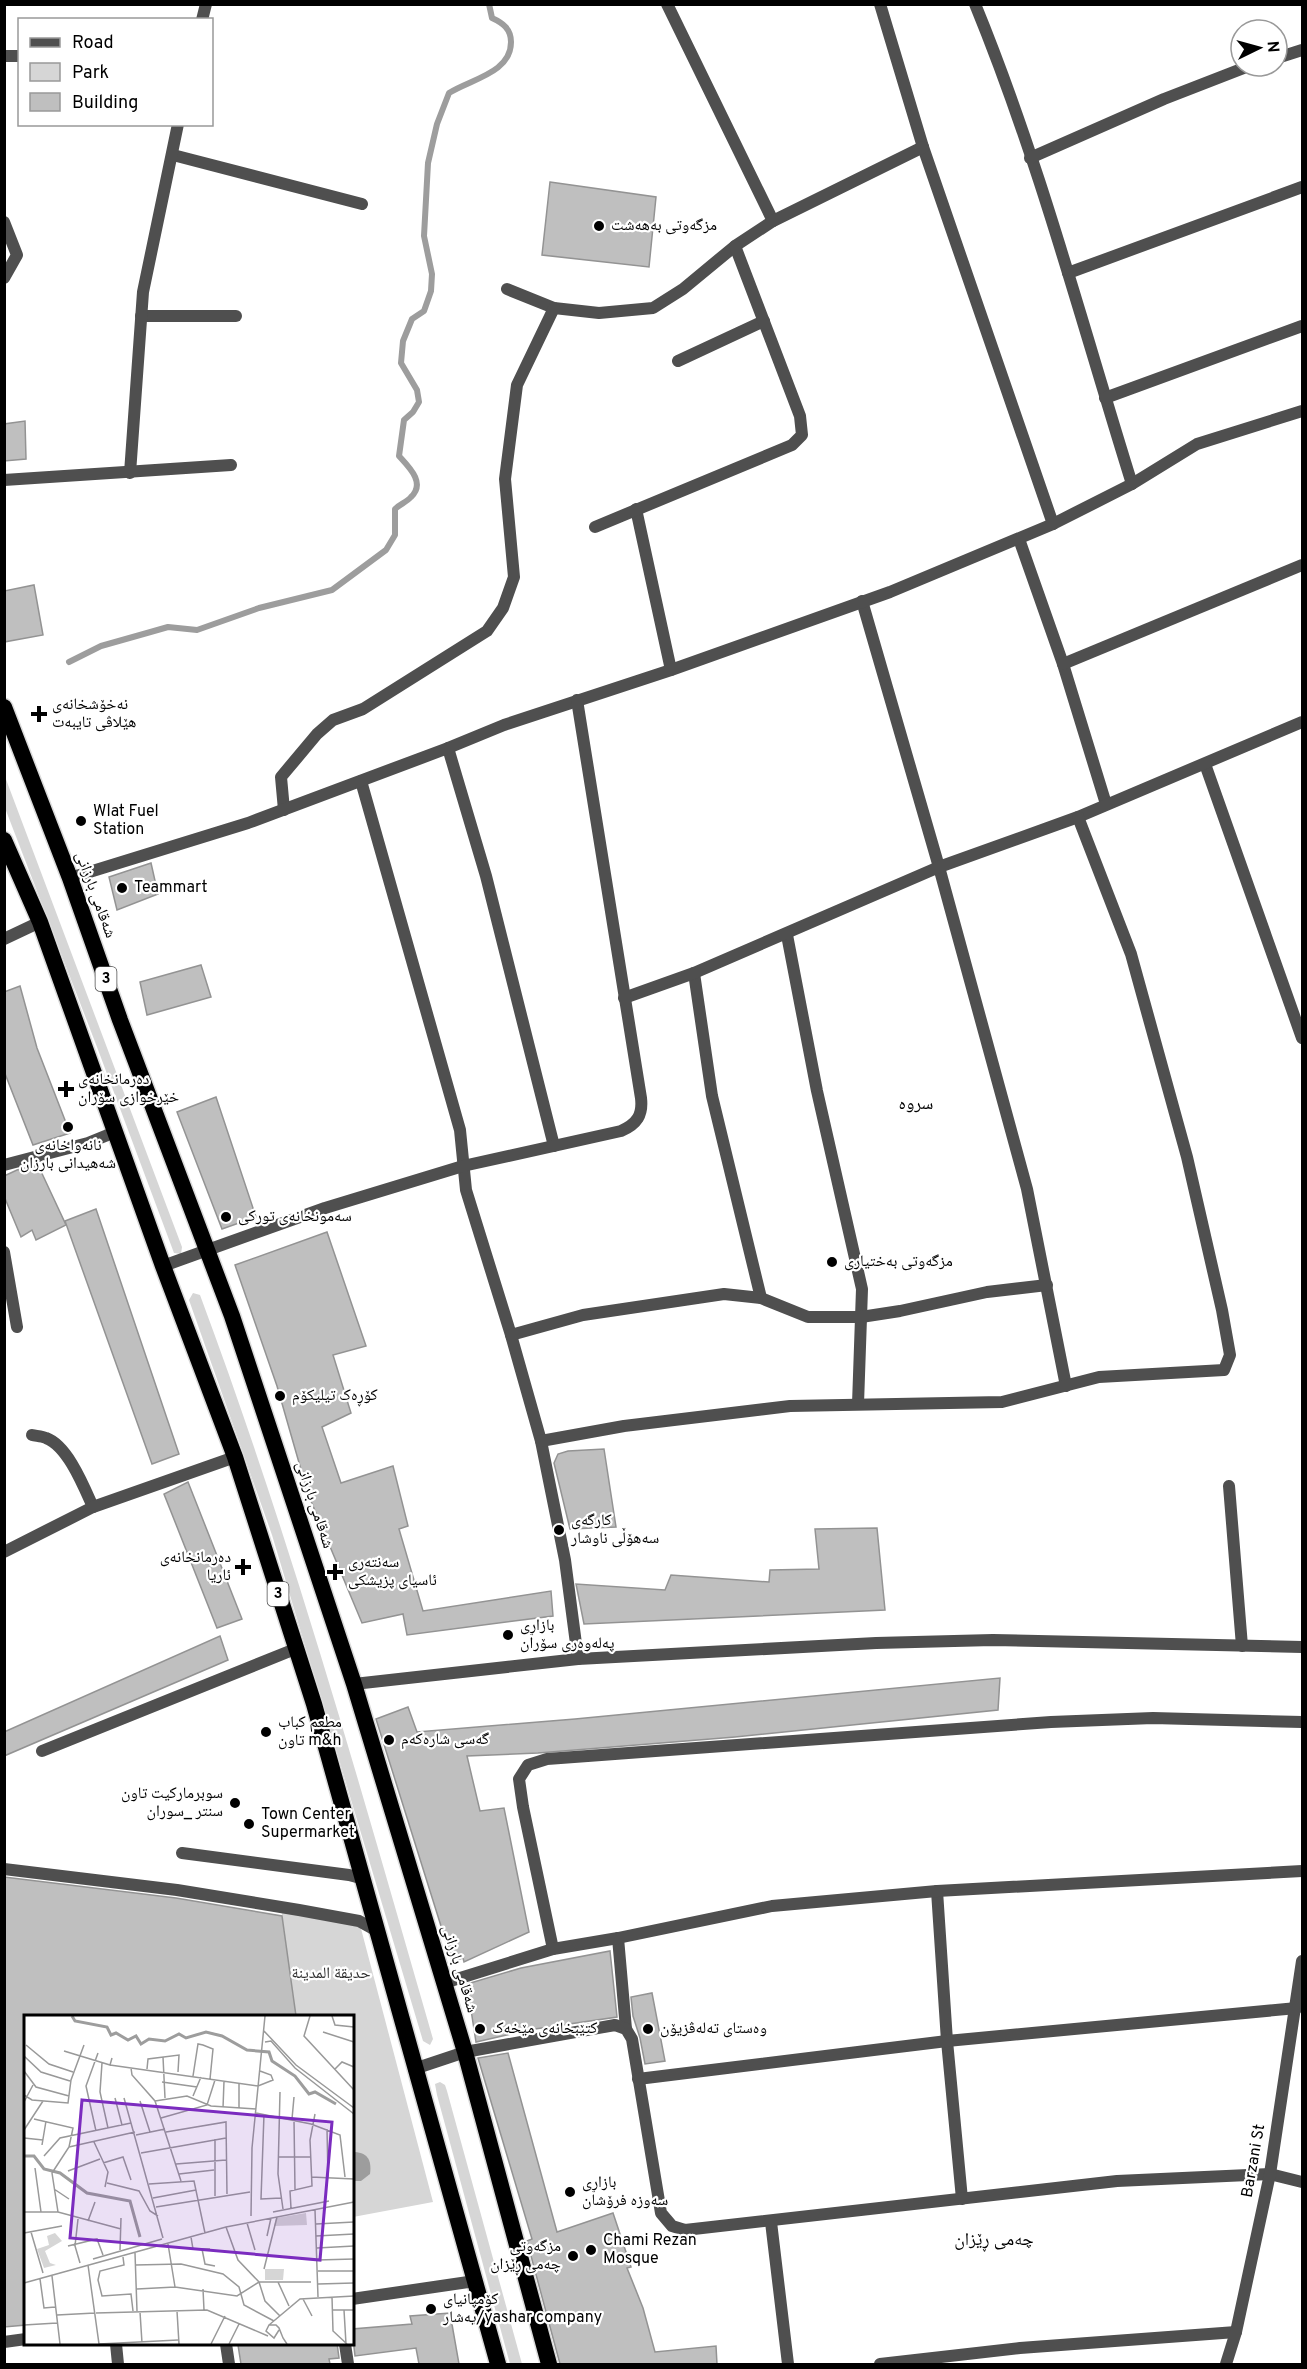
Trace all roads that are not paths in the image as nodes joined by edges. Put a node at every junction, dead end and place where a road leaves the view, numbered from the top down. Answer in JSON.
{"nodes":[{"id":1,"x":667,"y":4,"type":"edge"},
{"id":2,"x":880,"y":4,"type":"edge"},
{"id":3,"x":975,"y":4,"type":"edge"},
{"id":4,"x":1229,"y":74,"type":"edge"},
{"id":5,"x":178,"y":126,"type":"edge"},
{"id":6,"x":923,"y":147,"type":"junction"},
{"id":7,"x":173,"y":155,"type":"junction"},
{"id":8,"x":1030,"y":158,"type":"junction"},
{"id":9,"x":1302,"y":187,"type":"edge"},
{"id":10,"x":362,"y":204,"type":"dead end"},
{"id":11,"x":773,"y":220,"type":"junction"},
{"id":12,"x":4,"y":222,"type":"edge"},
{"id":13,"x":735,"y":246,"type":"junction"},
{"id":14,"x":1068,"y":273,"type":"junction"},
{"id":15,"x":4,"y":278,"type":"edge"},
{"id":16,"x":507,"y":289,"type":"dead end"},
{"id":17,"x":554,"y":308,"type":"junction"},
{"id":18,"x":141,"y":316,"type":"junction"},
{"id":19,"x":236,"y":316,"type":"dead end"},
{"id":20,"x":764,"y":321,"type":"junction"},
{"id":21,"x":1302,"y":326,"type":"edge"},
{"id":22,"x":678,"y":361,"type":"dead end"},
{"id":23,"x":1105,"y":398,"type":"junction"},
{"id":24,"x":1302,"y":411,"type":"edge"},
{"id":25,"x":231,"y":465,"type":"dead end"},
{"id":26,"x":130,"y":473,"type":"junction"},
{"id":27,"x":4,"y":480,"type":"edge"},
{"id":28,"x":1132,"y":484,"type":"junction"},
{"id":29,"x":636,"y":509,"type":"junction"},
{"id":30,"x":1053,"y":524,"type":"junction"},
{"id":31,"x":595,"y":527,"type":"dead end"},
{"id":32,"x":1019,"y":539,"type":"junction"},
{"id":33,"x":1302,"y":565,"type":"edge"},
{"id":34,"x":862,"y":601,"type":"junction"},
{"id":35,"x":1063,"y":664,"type":"junction"},
{"id":36,"x":671,"y":670,"type":"junction"},
{"id":37,"x":577,"y":700,"type":"junction"},
{"id":38,"x":4,"y":707,"type":"edge"},
{"id":39,"x":1302,"y":722,"type":"edge"},
{"id":40,"x":448,"y":748,"type":"junction"},
{"id":41,"x":1205,"y":764,"type":"junction"},
{"id":42,"x":361,"y":782,"type":"junction"},
{"id":43,"x":1106,"y":804,"type":"junction"},
{"id":44,"x":284,"y":810,"type":"junction"},
{"id":45,"x":1078,"y":817,"type":"junction"},
{"id":46,"x":4,"y":840,"type":"edge"},
{"id":47,"x":939,"y":867,"type":"junction"},
{"id":48,"x":70,"y":878,"type":"junction"},
{"id":49,"x":40,"y":922,"type":"junction"},
{"id":50,"x":787,"y":935,"type":"junction"},
{"id":51,"x":4,"y":939,"type":"edge"},
{"id":52,"x":694,"y":973,"type":"junction"},
{"id":53,"x":624,"y":998,"type":"junction"},
{"id":54,"x":1302,"y":1038,"type":"edge"},
{"id":55,"x":115,"y":1132,"type":"junction"},
{"id":56,"x":554,"y":1146,"type":"junction"},
{"id":57,"x":4,"y":1165,"type":"edge"},
{"id":58,"x":463,"y":1166,"type":"junction"},
{"id":59,"x":208,"y":1250,"type":"junction"},
{"id":60,"x":5,"y":1254,"type":"edge"},
{"id":61,"x":163,"y":1266,"type":"junction"},
{"id":62,"x":1047,"y":1286,"type":"junction"},
{"id":63,"x":761,"y":1298,"type":"junction"},
{"id":64,"x":861,"y":1317,"type":"junction"},
{"id":65,"x":17,"y":1327,"type":"dead end"},
{"id":66,"x":511,"y":1335,"type":"junction"},
{"id":67,"x":1066,"y":1386,"type":"junction"},
{"id":68,"x":858,"y":1404,"type":"junction"},
{"id":69,"x":32,"y":1436,"type":"dead end"},
{"id":70,"x":541,"y":1441,"type":"junction"},
{"id":71,"x":235,"y":1457,"type":"junction"},
{"id":72,"x":1229,"y":1485,"type":"dead end"},
{"id":73,"x":93,"y":1508,"type":"junction"},
{"id":74,"x":4,"y":1552,"type":"edge"},
{"id":75,"x":1242,"y":1646,"type":"junction"},
{"id":76,"x":1302,"y":1647,"type":"edge"},
{"id":77,"x":295,"y":1648,"type":"junction"},
{"id":78,"x":578,"y":1659,"type":"junction"},
{"id":79,"x":354,"y":1684,"type":"junction"},
{"id":80,"x":1302,"y":1722,"type":"edge"},
{"id":81,"x":42,"y":1751,"type":"dead end"},
{"id":82,"x":182,"y":1853,"type":"dead end"},
{"id":83,"x":4,"y":1869,"type":"edge"},
{"id":84,"x":1302,"y":1871,"type":"edge"},
{"id":85,"x":364,"y":1879,"type":"junction"},
{"id":86,"x":937,"y":1891,"type":"junction"},
{"id":87,"x":379,"y":1932,"type":"junction"},
{"id":88,"x":618,"y":1938,"type":"junction"},
{"id":89,"x":554,"y":1948,"type":"junction"},
{"id":90,"x":1302,"y":1961,"type":"edge"},
{"id":91,"x":444,"y":1983,"type":"junction"},
{"id":92,"x":1299,"y":1999,"type":"edge"},
{"id":93,"x":626,"y":2029,"type":"junction"},
{"id":94,"x":947,"y":2041,"type":"junction"},
{"id":95,"x":465,"y":2052,"type":"junction"},
{"id":96,"x":414,"y":2069,"type":"junction"},
{"id":97,"x":638,"y":2079,"type":"junction"},
{"id":98,"x":1270,"y":2174,"type":"junction"},
{"id":99,"x":1302,"y":2182,"type":"edge"},
{"id":100,"x":962,"y":2199,"type":"junction"},
{"id":101,"x":771,"y":2222,"type":"junction"},
{"id":102,"x":475,"y":2281,"type":"junction"},
{"id":103,"x":354,"y":2299,"type":"edge"},
{"id":104,"x":1236,"y":2332,"type":"junction"},
{"id":105,"x":24,"y":2339,"type":"edge"},
{"id":106,"x":4,"y":2342,"type":"edge"},
{"id":107,"x":116,"y":2345,"type":"edge"},
{"id":108,"x":226,"y":2345,"type":"edge"},
{"id":109,"x":345,"y":2345,"type":"edge"},
{"id":110,"x":118,"y":2364,"type":"edge"},
{"id":111,"x":229,"y":2364,"type":"edge"},
{"id":112,"x":348,"y":2364,"type":"edge"},
{"id":113,"x":498,"y":2364,"type":"edge"},
{"id":114,"x":549,"y":2364,"type":"edge"},
{"id":115,"x":788,"y":2364,"type":"edge"},
{"id":116,"x":880,"y":2364,"type":"edge"},
{"id":117,"x":1226,"y":2364,"type":"edge"}],
"edges":[{"from":1,"to":11,"type":"street"},
{"from":2,"to":6,"type":"street"},
{"from":3,"to":8,"type":"street"},
{"from":4,"to":8,"type":"street"},
{"from":5,"to":7,"type":"street"},
{"from":6,"to":11,"type":"street"},
{"from":6,"to":30,"type":"street"},
{"from":7,"to":10,"type":"street"},
{"from":7,"to":18,"type":"street"},
{"from":8,"to":14,"type":"street"},
{"from":9,"to":14,"type":"street"},
{"from":11,"to":13,"type":"street"},
{"from":12,"to":15,"type":"street"},
{"from":13,"to":17,"type":"street"},
{"from":13,"to":20,"type":"street"},
{"from":14,"to":23,"type":"street"},
{"from":16,"to":17,"type":"street"},
{"from":17,"to":44,"type":"street"},
{"from":18,"to":19,"type":"street"},
{"from":18,"to":26,"type":"street"},
{"from":20,"to":22,"type":"street"},
{"from":20,"to":29,"type":"street"},
{"from":21,"to":23,"type":"street"},
{"from":23,"to":28,"type":"street"},
{"from":24,"to":28,"type":"street"},
{"from":25,"to":26,"type":"street"},
{"from":26,"to":27,"type":"street"},
{"from":28,"to":30,"type":"street"},
{"from":29,"to":31,"type":"street"},
{"from":29,"to":36,"type":"street"},
{"from":30,"to":32,"type":"street"},
{"from":32,"to":34,"type":"street"},
{"from":32,"to":35,"type":"street"},
{"from":33,"to":35,"type":"street"},
{"from":34,"to":36,"type":"street"},
{"from":34,"to":47,"type":"street"},
{"from":35,"to":43,"type":"street"},
{"from":36,"to":37,"type":"street"},
{"from":37,"to":40,"type":"street"},
{"from":37,"to":53,"type":"street"},
{"from":38,"to":48,"type":"highway","name":"شەقامی بارزانی","number":"3"},
{"from":39,"to":41,"type":"street"},
{"from":40,"to":42,"type":"street"},
{"from":40,"to":56,"type":"street"},
{"from":41,"to":43,"type":"street"},
{"from":41,"to":54,"type":"street"},
{"from":42,"to":44,"type":"street"},
{"from":42,"to":58,"type":"street"},
{"from":43,"to":45,"type":"street"},
{"from":44,"to":48,"type":"street"},
{"from":45,"to":47,"type":"street"},
{"from":45,"to":67,"type":"street"},
{"from":46,"to":49,"type":"highway","number":"3"},
{"from":47,"to":50,"type":"street"},
{"from":47,"to":62,"type":"street"},
{"from":48,"to":59,"type":"highway","name":"شەقامی بارزانی","number":"3"},
{"from":49,"to":51,"type":"street"},
{"from":49,"to":55,"type":"highway","number":"3"},
{"from":50,"to":52,"type":"street"},
{"from":50,"to":64,"type":"street"},
{"from":52,"to":53,"type":"street"},
{"from":52,"to":63,"type":"street"},
{"from":53,"to":56,"type":"street"},
{"from":55,"to":57,"type":"street"},
{"from":55,"to":61,"type":"highway","number":"3"},
{"from":56,"to":58,"type":"street"},
{"from":58,"to":59,"type":"street"},
{"from":58,"to":66,"type":"street"},
{"from":59,"to":61,"type":"street"},
{"from":59,"to":79,"type":"highway","name":"شەقامی بارزانی","number":"3"},
{"from":60,"to":65,"type":"street"},
{"from":61,"to":71,"type":"highway","number":"3"},
{"from":62,"to":64,"type":"street"},
{"from":62,"to":67,"type":"street"},
{"from":63,"to":64,"type":"street"},
{"from":63,"to":66,"type":"street"},
{"from":64,"to":68,"type":"street"},
{"from":66,"to":70,"type":"street"},
{"from":67,"to":68,"type":"street"},
{"from":68,"to":70,"type":"street"},
{"from":69,"to":73,"type":"street"},
{"from":70,"to":78,"type":"street"},
{"from":71,"to":73,"type":"street"},
{"from":71,"to":77,"type":"highway","number":"3"},
{"from":72,"to":75,"type":"street"},
{"from":73,"to":74,"type":"street"},
{"from":75,"to":76,"type":"street"},
{"from":75,"to":78,"type":"street"},
{"from":77,"to":81,"type":"street"},
{"from":77,"to":85,"type":"highway","number":"3"},
{"from":78,"to":79,"type":"street"},
{"from":79,"to":91,"type":"highway","name":"شەقامی بارزانی","number":"3"},
{"from":80,"to":89,"type":"street"},
{"from":82,"to":85,"type":"street"},
{"from":83,"to":87,"type":"street"},
{"from":84,"to":86,"type":"street"},
{"from":85,"to":87,"type":"highway","number":"3"},
{"from":86,"to":88,"type":"street"},
{"from":86,"to":94,"type":"street"},
{"from":87,"to":96,"type":"highway","number":"3"},
{"from":88,"to":89,"type":"street"},
{"from":88,"to":93,"type":"street"},
{"from":89,"to":91,"type":"street"},
{"from":90,"to":92,"type":"street","name":"Barzani St"},
{"from":91,"to":95,"type":"highway","name":"شەقامی بارزانی","number":"3"},
{"from":92,"to":94,"type":"street"},
{"from":92,"to":98,"type":"street","name":"Barzani St"},
{"from":93,"to":95,"type":"street"},
{"from":93,"to":97,"type":"street"},
{"from":94,"to":97,"type":"street"},
{"from":94,"to":100,"type":"street"},
{"from":95,"to":96,"type":"street"},
{"from":95,"to":114,"type":"highway","name":"شەقامی بارزانی","number":"3"},
{"from":96,"to":102,"type":"highway","number":"3"},
{"from":97,"to":101,"type":"street"},
{"from":98,"to":99,"type":"street"},
{"from":98,"to":100,"type":"street"},
{"from":98,"to":104,"type":"street","name":"Barzani St"},
{"from":100,"to":101,"type":"street"},
{"from":101,"to":115,"type":"street"},
{"from":102,"to":103,"type":"street"},
{"from":102,"to":113,"type":"highway","number":"3"},
{"from":104,"to":116,"type":"street"},
{"from":104,"to":117,"type":"street","name":"Barzani St"},
{"from":105,"to":106,"type":"street"},
{"from":107,"to":110,"type":"street"},
{"from":108,"to":111,"type":"street"},
{"from":109,"to":112,"type":"street"}]}
